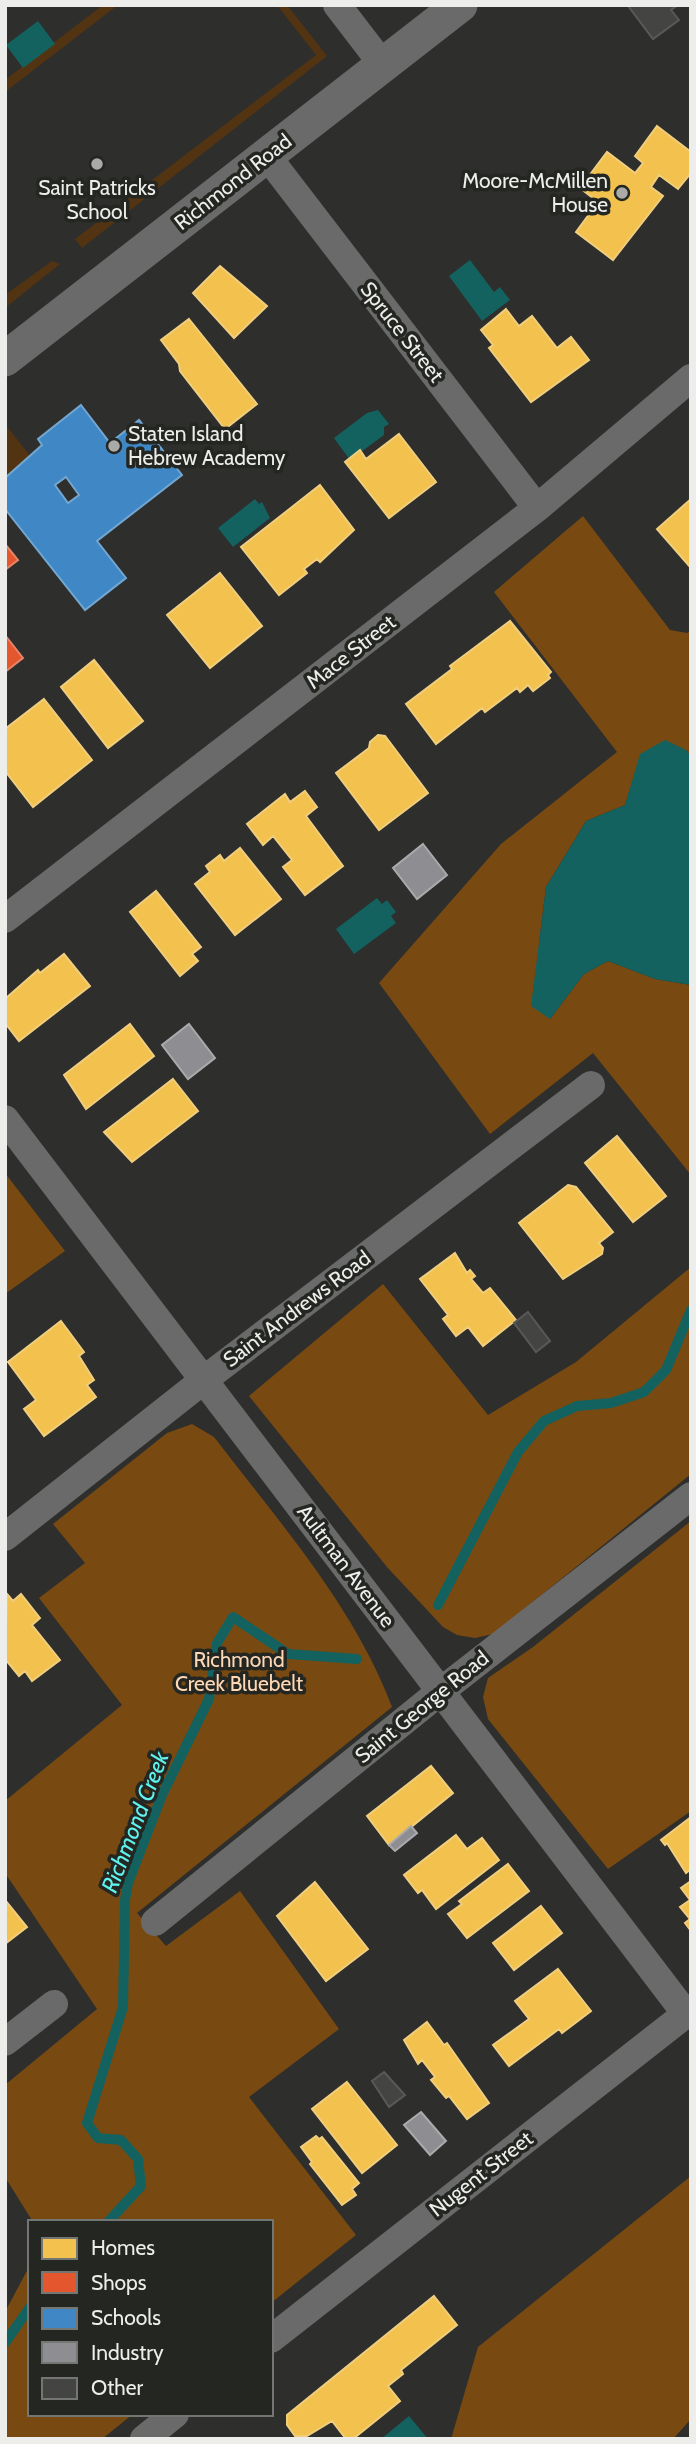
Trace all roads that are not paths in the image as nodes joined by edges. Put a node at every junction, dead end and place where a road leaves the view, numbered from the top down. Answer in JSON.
{"nodes":[{"id":1,"x":337,"y":5,"type":"edge"},
{"id":2,"x":460,"y":5,"type":"edge"},
{"id":3,"x":383,"y":65,"type":"junction"},
{"id":4,"x":267,"y":156,"type":"junction"},
{"id":5,"x":5,"y":359,"type":"edge"},
{"id":6,"x":691,"y":379,"type":"edge"},
{"id":7,"x":537,"y":508,"type":"junction"},
{"id":8,"x":5,"y":919,"type":"edge"},
{"id":9,"x":591,"y":1085,"type":"dead end"},
{"id":10,"x":5,"y":1119,"type":"edge"},
{"id":11,"x":205,"y":1379,"type":"junction"},
{"id":12,"x":691,"y":1496,"type":"edge"},
{"id":13,"x":5,"y":1536,"type":"edge"},
{"id":14,"x":441,"y":1691,"type":"junction"},
{"id":15,"x":155,"y":1922,"type":"dead end"},
{"id":16,"x":54,"y":2004,"type":"dead end"},
{"id":17,"x":688,"y":2012,"type":"edge"},
{"id":18,"x":5,"y":2042,"type":"edge"},
{"id":19,"x":273,"y":2337,"type":"edge"},
{"id":20,"x":173,"y":2416,"type":"edge"},
{"id":21,"x":144,"y":2439,"type":"edge"}],
"edges":[{"from":1,"to":3,"type":"street"},
{"from":2,"to":3,"type":"street","name":"Richmond Road"},
{"from":3,"to":4,"type":"street","name":"Richmond Road"},
{"from":4,"to":5,"type":"street","name":"Richmond Road"},
{"from":4,"to":7,"type":"street","name":"Spruce Street"},
{"from":6,"to":7,"type":"street","name":"Mace Street"},
{"from":7,"to":8,"type":"street","name":"Mace Street"},
{"from":9,"to":11,"type":"street","name":"Saint Andrews Road"},
{"from":10,"to":11,"type":"street","name":"Aultman Avenue"},
{"from":11,"to":13,"type":"street","name":"Saint Andrews Road"},
{"from":11,"to":14,"type":"street","name":"Aultman Avenue"},
{"from":12,"to":14,"type":"street","name":"Saint George Road"},
{"from":14,"to":15,"type":"street","name":"Saint George Road"},
{"from":14,"to":17,"type":"street","name":"Aultman Avenue"},
{"from":16,"to":18,"type":"street"},
{"from":17,"to":19,"type":"street","name":"Nugent Street"},
{"from":20,"to":21,"type":"street"}]}
